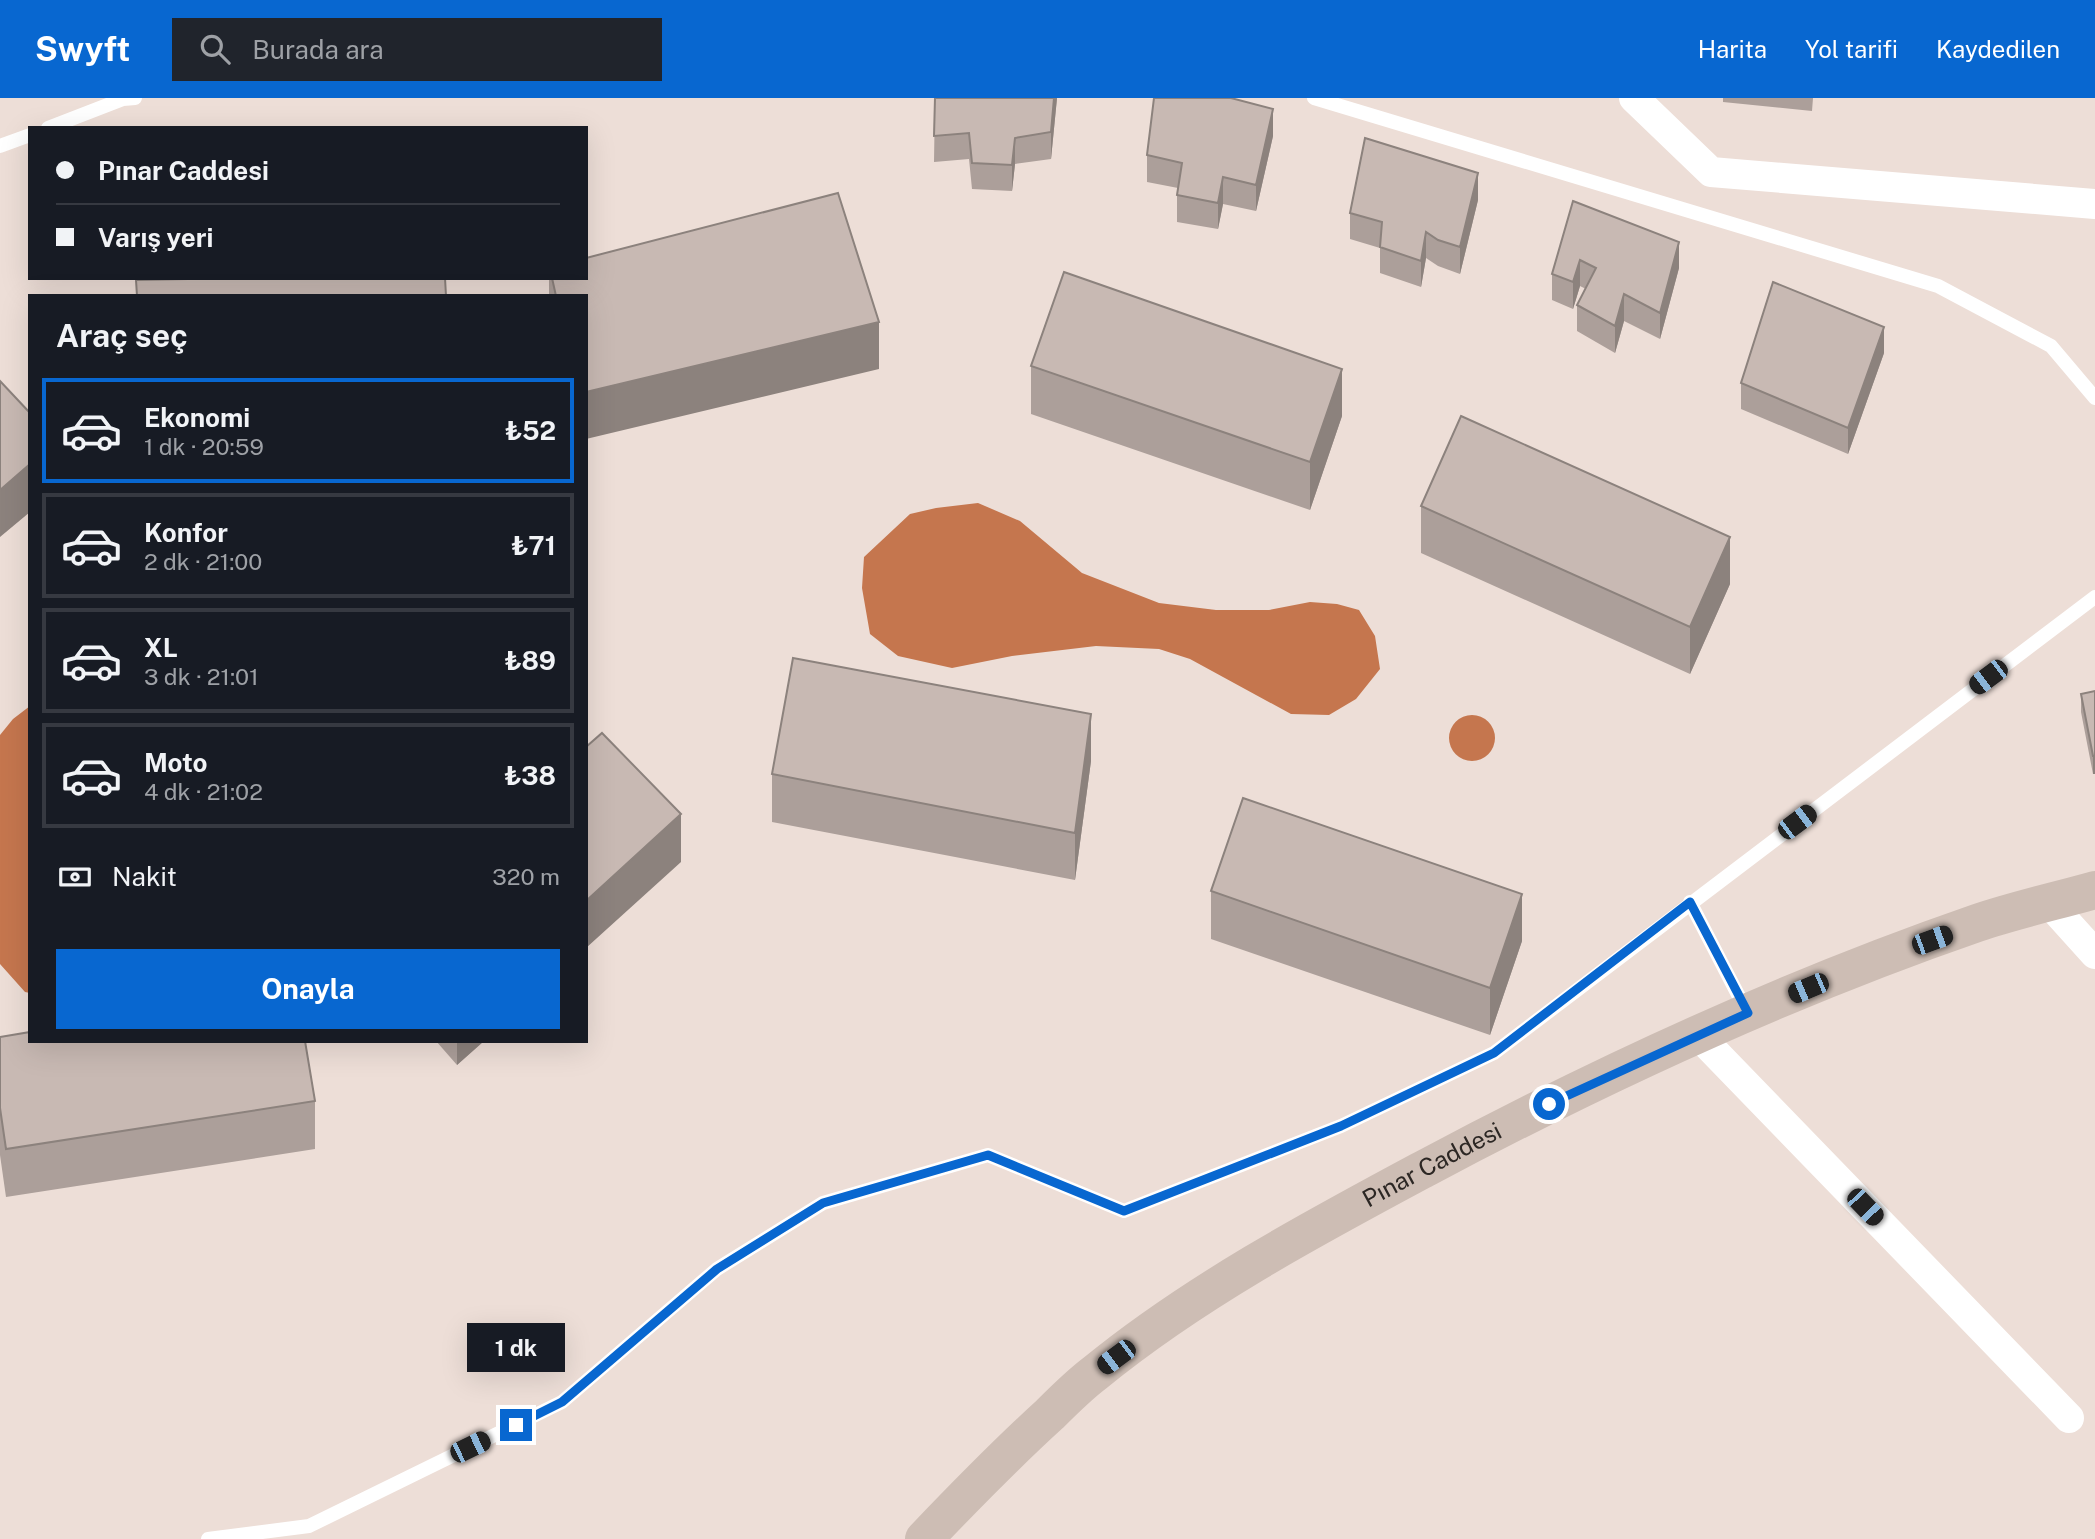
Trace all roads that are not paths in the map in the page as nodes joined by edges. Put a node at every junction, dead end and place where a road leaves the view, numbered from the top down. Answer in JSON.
{"nodes":[{"id":1,"x":135,"y":98,"type":"edge"},
{"id":2,"x":1314,"y":98,"type":"edge"},
{"id":3,"x":1634,"y":98,"type":"edge"},
{"id":4,"x":53,"y":126,"type":"edge"},
{"id":5,"x":28,"y":136,"type":"edge"},
{"id":6,"x":0,"y":146,"type":"edge"},
{"id":7,"x":2095,"y":204,"type":"edge"},
{"id":8,"x":2095,"y":398,"type":"edge"},
{"id":9,"x":2095,"y":597,"type":"edge"},
{"id":10,"x":2095,"y":890,"type":"edge"},
{"id":11,"x":1690,"y":902,"type":"junction"},
{"id":12,"x":2049,"y":903,"type":"junction"},
{"id":13,"x":2095,"y":954,"type":"edge"},
{"id":14,"x":1748,"y":1013,"type":"junction"},
{"id":15,"x":1698,"y":1035,"type":"junction"},
{"id":16,"x":2069,"y":1418,"type":"dead end"},
{"id":17,"x":208,"y":1539,"type":"edge"},
{"id":18,"x":924,"y":1539,"type":"edge"}],
"edges":[{"from":1,"to":4,"type":"lane"},
{"from":2,"to":8,"type":"lane"},
{"from":3,"to":7,"type":"street"},
{"from":5,"to":6,"type":"lane"},
{"from":9,"to":11,"type":"lane"},
{"from":10,"to":12,"type":"street","name":"Pınar Caddesi"},
{"from":11,"to":14,"type":"lane"},
{"from":11,"to":17,"type":"lane"},
{"from":12,"to":13,"type":"street"},
{"from":12,"to":14,"type":"street","name":"Pınar Caddesi"},
{"from":14,"to":15,"type":"street","name":"Pınar Caddesi"},
{"from":15,"to":16,"type":"street"},
{"from":15,"to":18,"type":"street","name":"Pınar Caddesi"}]}
